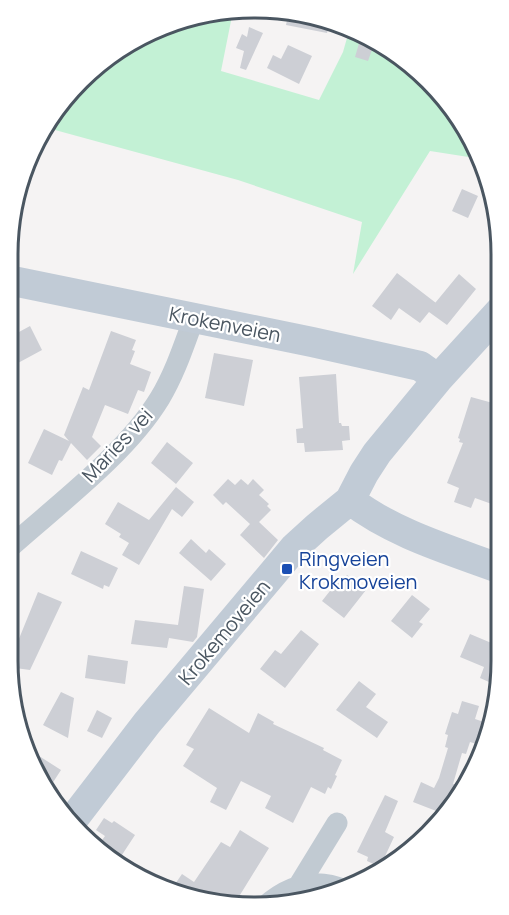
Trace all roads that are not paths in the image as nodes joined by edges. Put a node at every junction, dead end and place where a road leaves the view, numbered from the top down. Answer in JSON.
{"nodes":[{"id":1,"x":18,"y":282,"type":"edge"},
{"id":2,"x":194,"y":318,"type":"junction"},
{"id":3,"x":491,"y":321,"type":"edge"},
{"id":4,"x":438,"y":379,"type":"junction"},
{"id":5,"x":350,"y":500,"type":"junction"},
{"id":6,"x":18,"y":540,"type":"edge"},
{"id":7,"x":491,"y":565,"type":"edge"},
{"id":8,"x":76,"y":815,"type":"edge"},
{"id":9,"x":337,"y":823,"type":"dead end"},
{"id":10,"x":330,"y":884,"type":"edge"},
{"id":11,"x":298,"y":885,"type":"junction"},
{"id":12,"x":280,"y":895,"type":"edge"}],
"edges":[{"from":1,"to":2,"type":"main road","name":"Krokenveien"},
{"from":2,"to":4,"type":"main road","name":"Krokenveien"},
{"from":2,"to":6,"type":"street","name":"Maries vei"},
{"from":3,"to":4,"type":"main road","name":"Krokemoveien"},
{"from":4,"to":5,"type":"main road","name":"Krokemoveien"},
{"from":5,"to":7,"type":"main road"},
{"from":5,"to":8,"type":"main road","name":"Krokemoveien"},
{"from":9,"to":11,"type":"street"},
{"from":10,"to":11,"type":"street"},
{"from":11,"to":12,"type":"street"}]}
